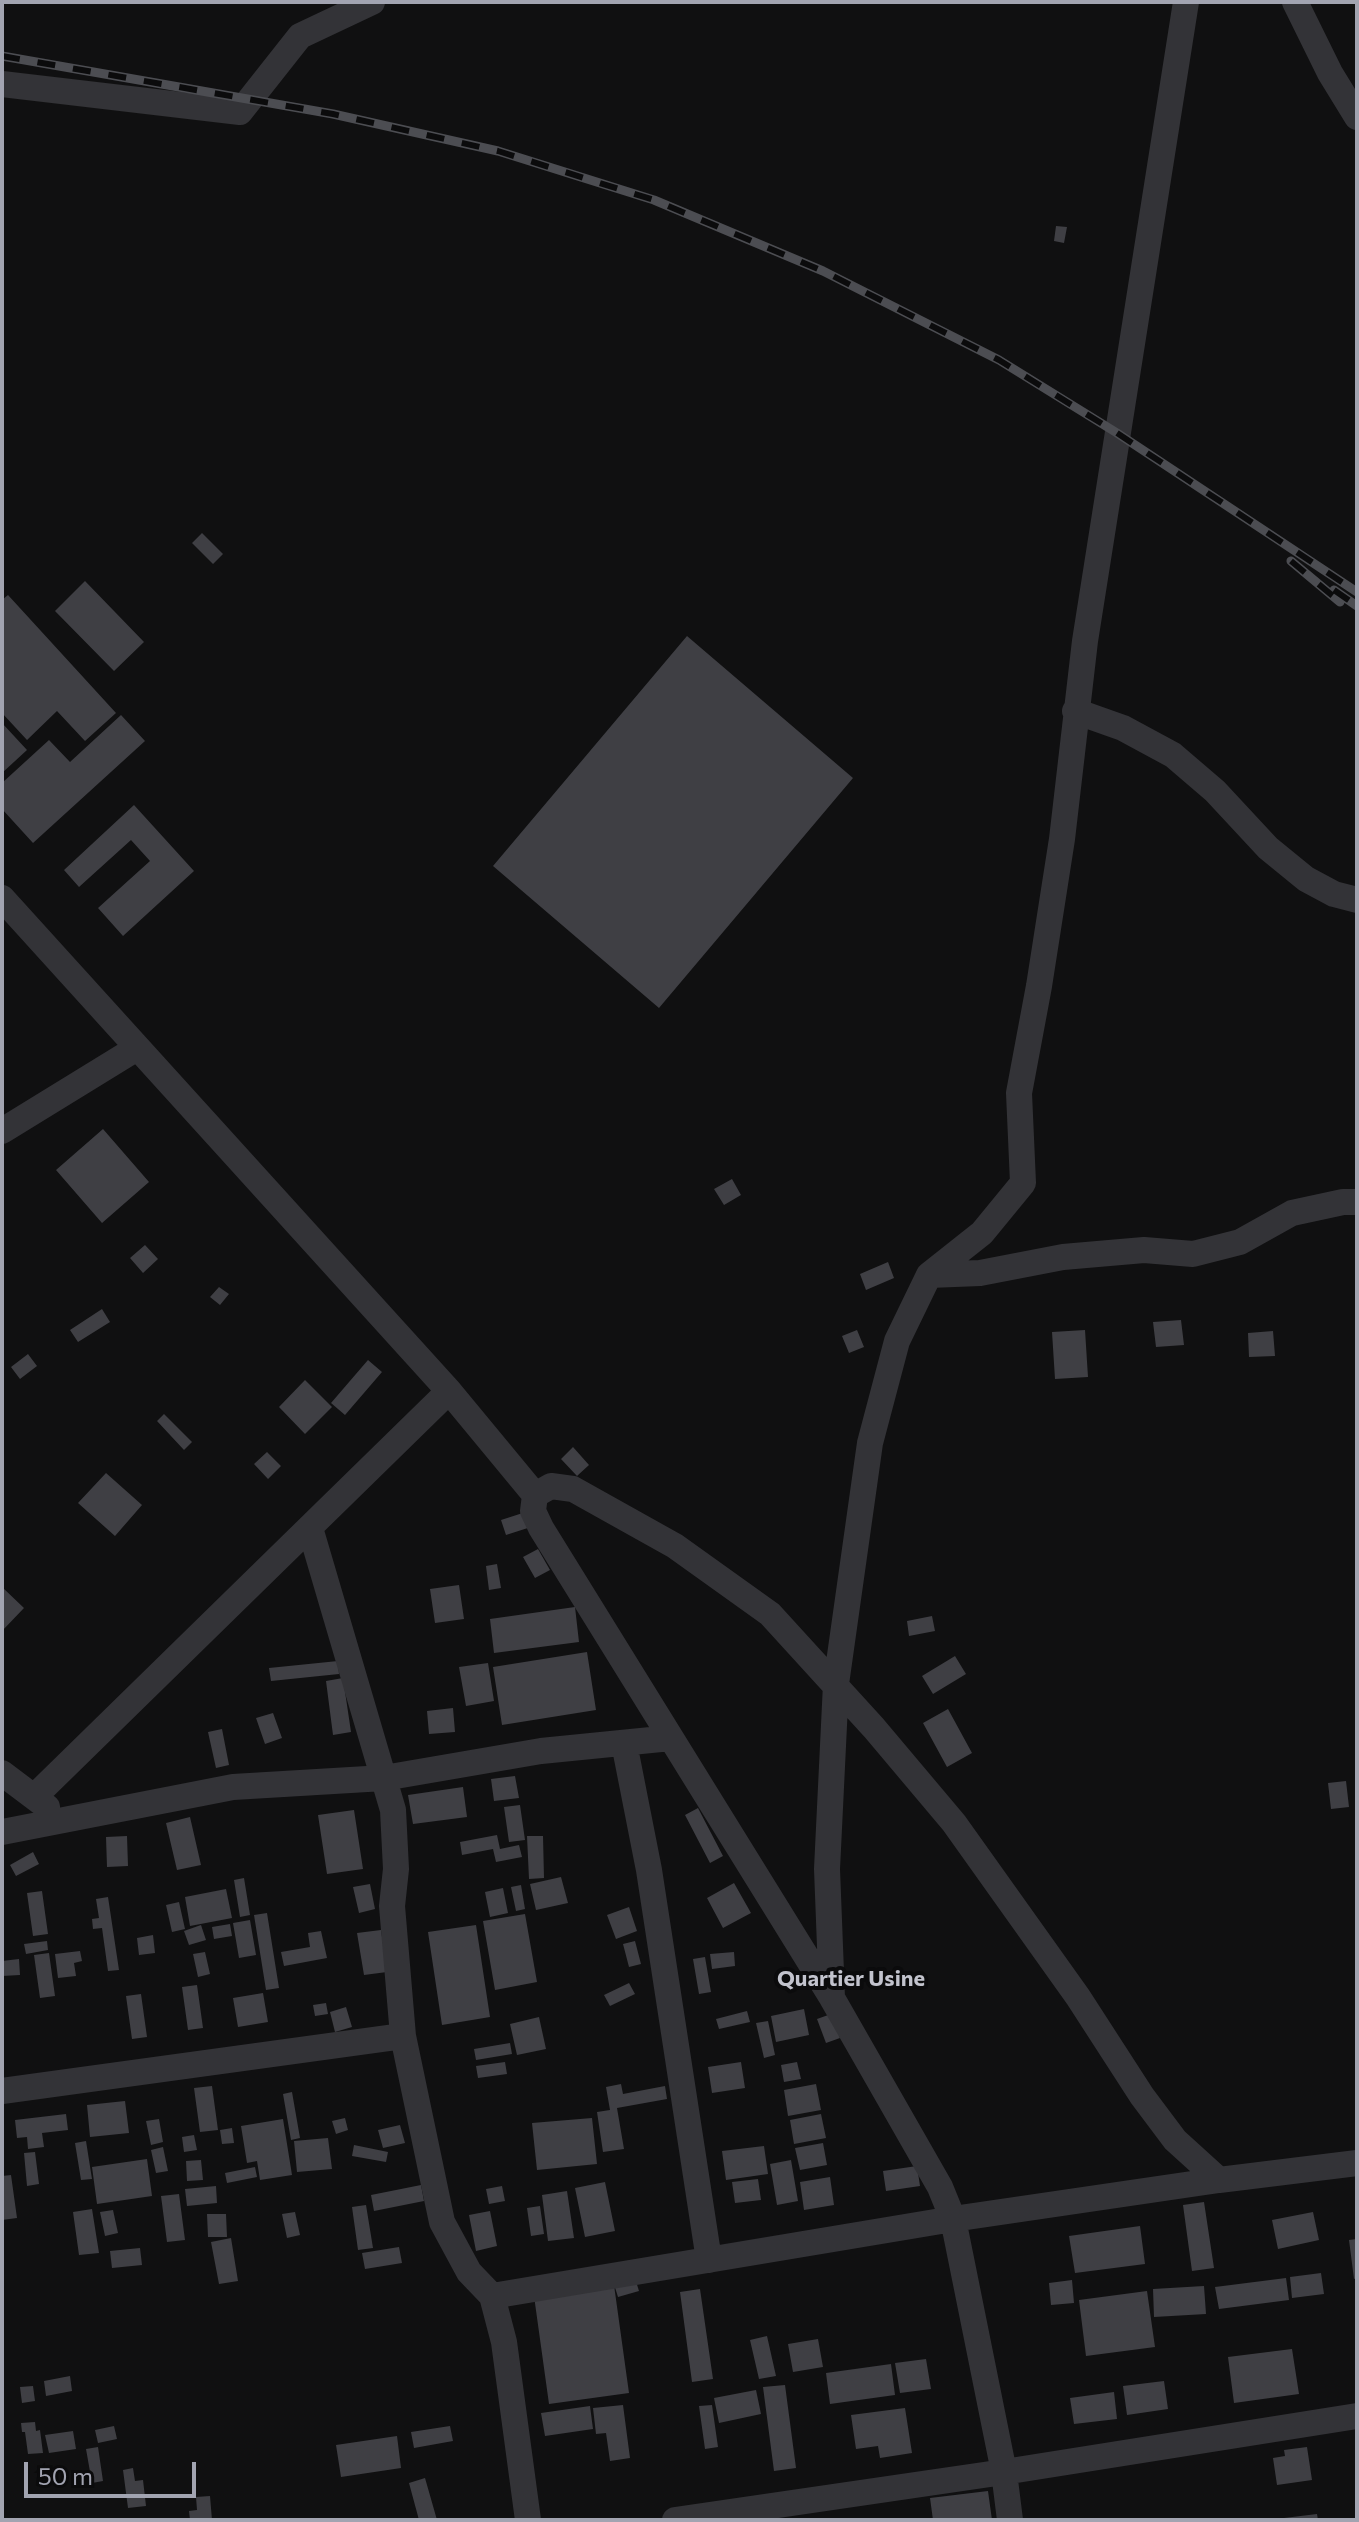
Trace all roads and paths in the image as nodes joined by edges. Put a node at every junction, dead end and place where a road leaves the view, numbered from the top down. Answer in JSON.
{"nodes":[{"id":1,"x":372,"y":2,"type":"edge"},
{"id":2,"x":1186,"y":2,"type":"edge"},
{"id":3,"x":1295,"y":2,"type":"edge"},
{"id":4,"x":2,"y":84,"type":"edge"},
{"id":5,"x":1357,"y":117,"type":"edge"},
{"id":6,"x":1075,"y":711,"type":"junction"},
{"id":7,"x":2,"y":898,"type":"edge"},
{"id":8,"x":1357,"y":900,"type":"edge"},
{"id":9,"x":137,"y":1048,"type":"junction"},
{"id":10,"x":2,"y":1131,"type":"edge"},
{"id":11,"x":1357,"y":1202,"type":"edge"},
{"id":12,"x":929,"y":1275,"type":"junction"},
{"id":13,"x":449,"y":1391,"type":"junction"},
{"id":14,"x":535,"y":1495,"type":"junction"},
{"id":15,"x":310,"y":1528,"type":"junction"},
{"id":16,"x":836,"y":1684,"type":"junction"},
{"id":17,"x":671,"y":1738,"type":"junction"},
{"id":18,"x":624,"y":1743,"type":"junction"},
{"id":19,"x":2,"y":1773,"type":"edge"},
{"id":20,"x":384,"y":1778,"type":"junction"},
{"id":21,"x":34,"y":1797,"type":"junction"},
{"id":22,"x":66,"y":1820,"type":"junction"},
{"id":23,"x":2,"y":1832,"type":"edge"},
{"id":24,"x":832,"y":1998,"type":"junction"},
{"id":25,"x":403,"y":2036,"type":"junction"},
{"id":26,"x":2,"y":2091,"type":"edge"},
{"id":27,"x":1357,"y":2163,"type":"edge"},
{"id":28,"x":1219,"y":2180,"type":"junction"},
{"id":29,"x":953,"y":2219,"type":"junction"},
{"id":30,"x":709,"y":2260,"type":"junction"},
{"id":31,"x":492,"y":2296,"type":"junction"},
{"id":32,"x":1357,"y":2416,"type":"edge"},
{"id":33,"x":1004,"y":2472,"type":"junction"},
{"id":34,"x":528,"y":2520,"type":"edge"},
{"id":35,"x":675,"y":2520,"type":"edge"},
{"id":36,"x":1010,"y":2520,"type":"edge"}],
"edges":[{"from":1,"to":4,"type":"street"},
{"from":2,"to":6,"type":"street"},
{"from":3,"to":5,"type":"street"},
{"from":6,"to":8,"type":"street"},
{"from":6,"to":12,"type":"street"},
{"from":7,"to":9,"type":"street"},
{"from":9,"to":10,"type":"street"},
{"from":9,"to":13,"type":"street"},
{"from":11,"to":12,"type":"street"},
{"from":12,"to":16,"type":"street"},
{"from":13,"to":14,"type":"street"},
{"from":13,"to":15,"type":"street"},
{"from":14,"to":16,"type":"street"},
{"from":14,"to":17,"type":"street"},
{"from":15,"to":20,"type":"street"},
{"from":15,"to":21,"type":"street"},
{"from":16,"to":24,"type":"street"},
{"from":16,"to":28,"type":"street"},
{"from":17,"to":18,"type":"street"},
{"from":17,"to":24,"type":"street"},
{"from":18,"to":20,"type":"street"},
{"from":18,"to":30,"type":"street"},
{"from":19,"to":21,"type":"street"},
{"from":20,"to":22,"type":"street"},
{"from":20,"to":25,"type":"street"},
{"from":21,"to":22,"type":"street"},
{"from":22,"to":23,"type":"street"},
{"from":24,"to":29,"type":"street"},
{"from":25,"to":26,"type":"street"},
{"from":25,"to":31,"type":"street"},
{"from":27,"to":28,"type":"street"},
{"from":28,"to":29,"type":"street"},
{"from":29,"to":30,"type":"street"},
{"from":29,"to":33,"type":"street"},
{"from":30,"to":31,"type":"street"},
{"from":31,"to":34,"type":"street"},
{"from":32,"to":33,"type":"street"},
{"from":33,"to":35,"type":"street"},
{"from":33,"to":36,"type":"street"}]}
